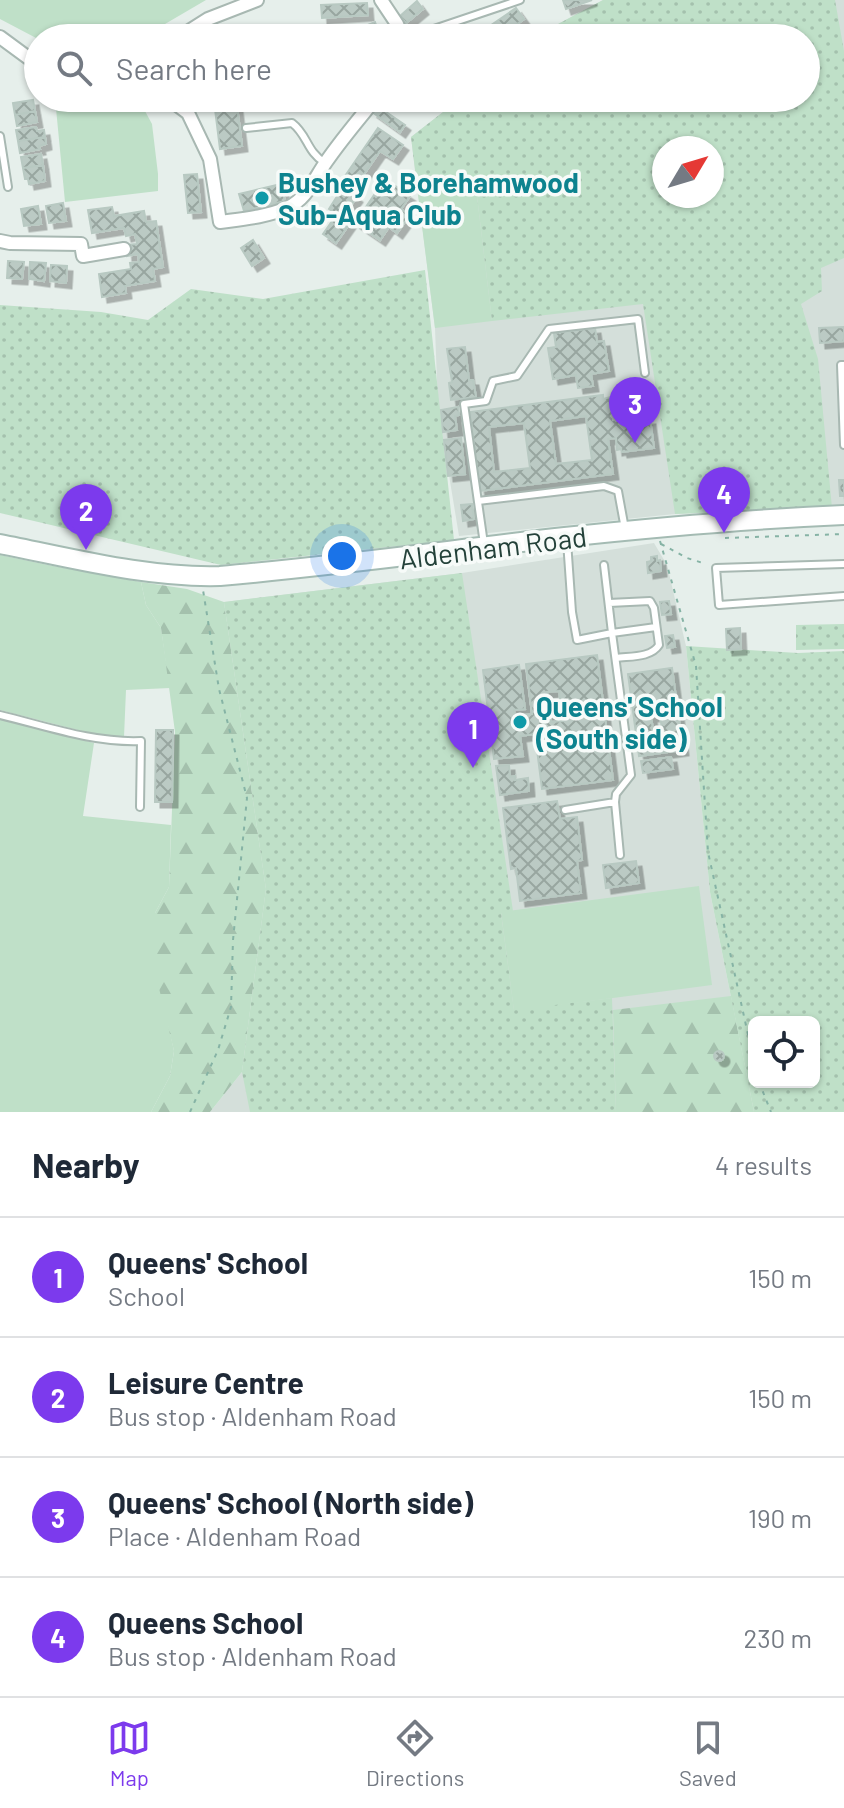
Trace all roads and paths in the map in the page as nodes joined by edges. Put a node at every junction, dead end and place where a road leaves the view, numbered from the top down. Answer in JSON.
{"nodes":[{"id":1,"x":257,"y":0,"type":"edge"},
{"id":2,"x":381,"y":0,"type":"edge"},
{"id":3,"x":520,"y":0,"type":"edge"},
{"id":4,"x":200,"y":24,"type":"edge"},
{"id":5,"x":397,"y":24,"type":"edge"},
{"id":6,"x":447,"y":24,"type":"edge"},
{"id":7,"x":0,"y":37,"type":"edge"},
{"id":8,"x":24,"y":55,"type":"edge"},
{"id":9,"x":187,"y":112,"type":"edge"},
{"id":10,"x":365,"y":112,"type":"edge"},
{"id":11,"x":246,"y":128,"type":"dead end"},
{"id":12,"x":0,"y":136,"type":"edge"},
{"id":13,"x":2,"y":158,"type":"edge"},
{"id":14,"x":325,"y":163,"type":"junction"},
{"id":15,"x":8,"y":187,"type":"dead end"},
{"id":16,"x":0,"y":241,"type":"edge"},
{"id":17,"x":124,"y":249,"type":"dead end"},
{"id":18,"x":844,"y":365,"type":"edge"},
{"id":19,"x":645,"y":373,"type":"dead end"},
{"id":20,"x":844,"y":445,"type":"edge"},
{"id":21,"x":478,"y":501,"type":"junction"},
{"id":22,"x":844,"y":515,"type":"edge"},
{"id":23,"x":625,"y":532,"type":"junction"},
{"id":24,"x":844,"y":534,"type":"edge"},
{"id":25,"x":567,"y":537,"type":"junction"},
{"id":26,"x":732,"y":538,"type":"dead end"},
{"id":27,"x":0,"y":544,"type":"edge"},
{"id":28,"x":485,"y":548,"type":"junction"},
{"id":29,"x":844,"y":564,"type":"edge"},
{"id":30,"x":604,"y":565,"type":"dead end"},
{"id":31,"x":716,"y":568,"type":"junction"},
{"id":32,"x":200,"y":576,"type":"junction"},
{"id":33,"x":844,"y":596,"type":"edge"},
{"id":34,"x":609,"y":603,"type":"junction"},
{"id":35,"x":656,"y":627,"type":"junction"},
{"id":36,"x":612,"y":633,"type":"junction"},
{"id":37,"x":616,"y":658,"type":"junction"},
{"id":38,"x":0,"y":715,"type":"edge"},
{"id":39,"x":615,"y":802,"type":"junction"},
{"id":40,"x":140,"y":807,"type":"dead end"},
{"id":41,"x":565,"y":810,"type":"dead end"},
{"id":42,"x":620,"y":855,"type":"dead end"},
{"id":43,"x":748,"y":1035,"type":"edge"},
{"id":44,"x":761,"y":1088,"type":"edge"},
{"id":45,"x":190,"y":1112,"type":"edge"},
{"id":46,"x":771,"y":1112,"type":"edge"}],
"edges":[{"from":1,"to":4,"type":"street"},
{"from":2,"to":5,"type":"street"},
{"from":3,"to":6,"type":"lane"},
{"from":7,"to":8,"type":"street"},
{"from":9,"to":14,"type":"street"},
{"from":10,"to":14,"type":"street"},
{"from":11,"to":14,"type":"lane"},
{"from":12,"to":13,"type":"lane"},
{"from":13,"to":15,"type":"lane"},
{"from":16,"to":17,"type":"street"},
{"from":18,"to":20,"type":"lane"},
{"from":19,"to":21,"type":"lane"},
{"from":21,"to":23,"type":"lane"},
{"from":21,"to":28,"type":"lane"},
{"from":22,"to":23,"type":"main road","name":"Aldenham Road"},
{"from":23,"to":25,"type":"main road","name":"Aldenham Road"},
{"from":24,"to":26,"type":"path"},
{"from":25,"to":28,"type":"main road","name":"Aldenham Road"},
{"from":25,"to":36,"type":"lane"},
{"from":27,"to":32,"type":"main road","name":"Aldenham Road"},
{"from":28,"to":32,"type":"main road","name":"Aldenham Road"},
{"from":29,"to":31,"type":"lane"},
{"from":30,"to":34,"type":"lane"},
{"from":31,"to":33,"type":"lane"},
{"from":31,"to":43,"type":"path"},
{"from":32,"to":45,"type":"path"},
{"from":34,"to":35,"type":"lane"},
{"from":34,"to":36,"type":"lane"},
{"from":35,"to":36,"type":"lane"},
{"from":35,"to":37,"type":"lane"},
{"from":36,"to":37,"type":"lane"},
{"from":37,"to":39,"type":"lane"},
{"from":38,"to":40,"type":"lane"},
{"from":39,"to":41,"type":"lane"},
{"from":39,"to":42,"type":"lane"},
{"from":44,"to":46,"type":"path"}]}
